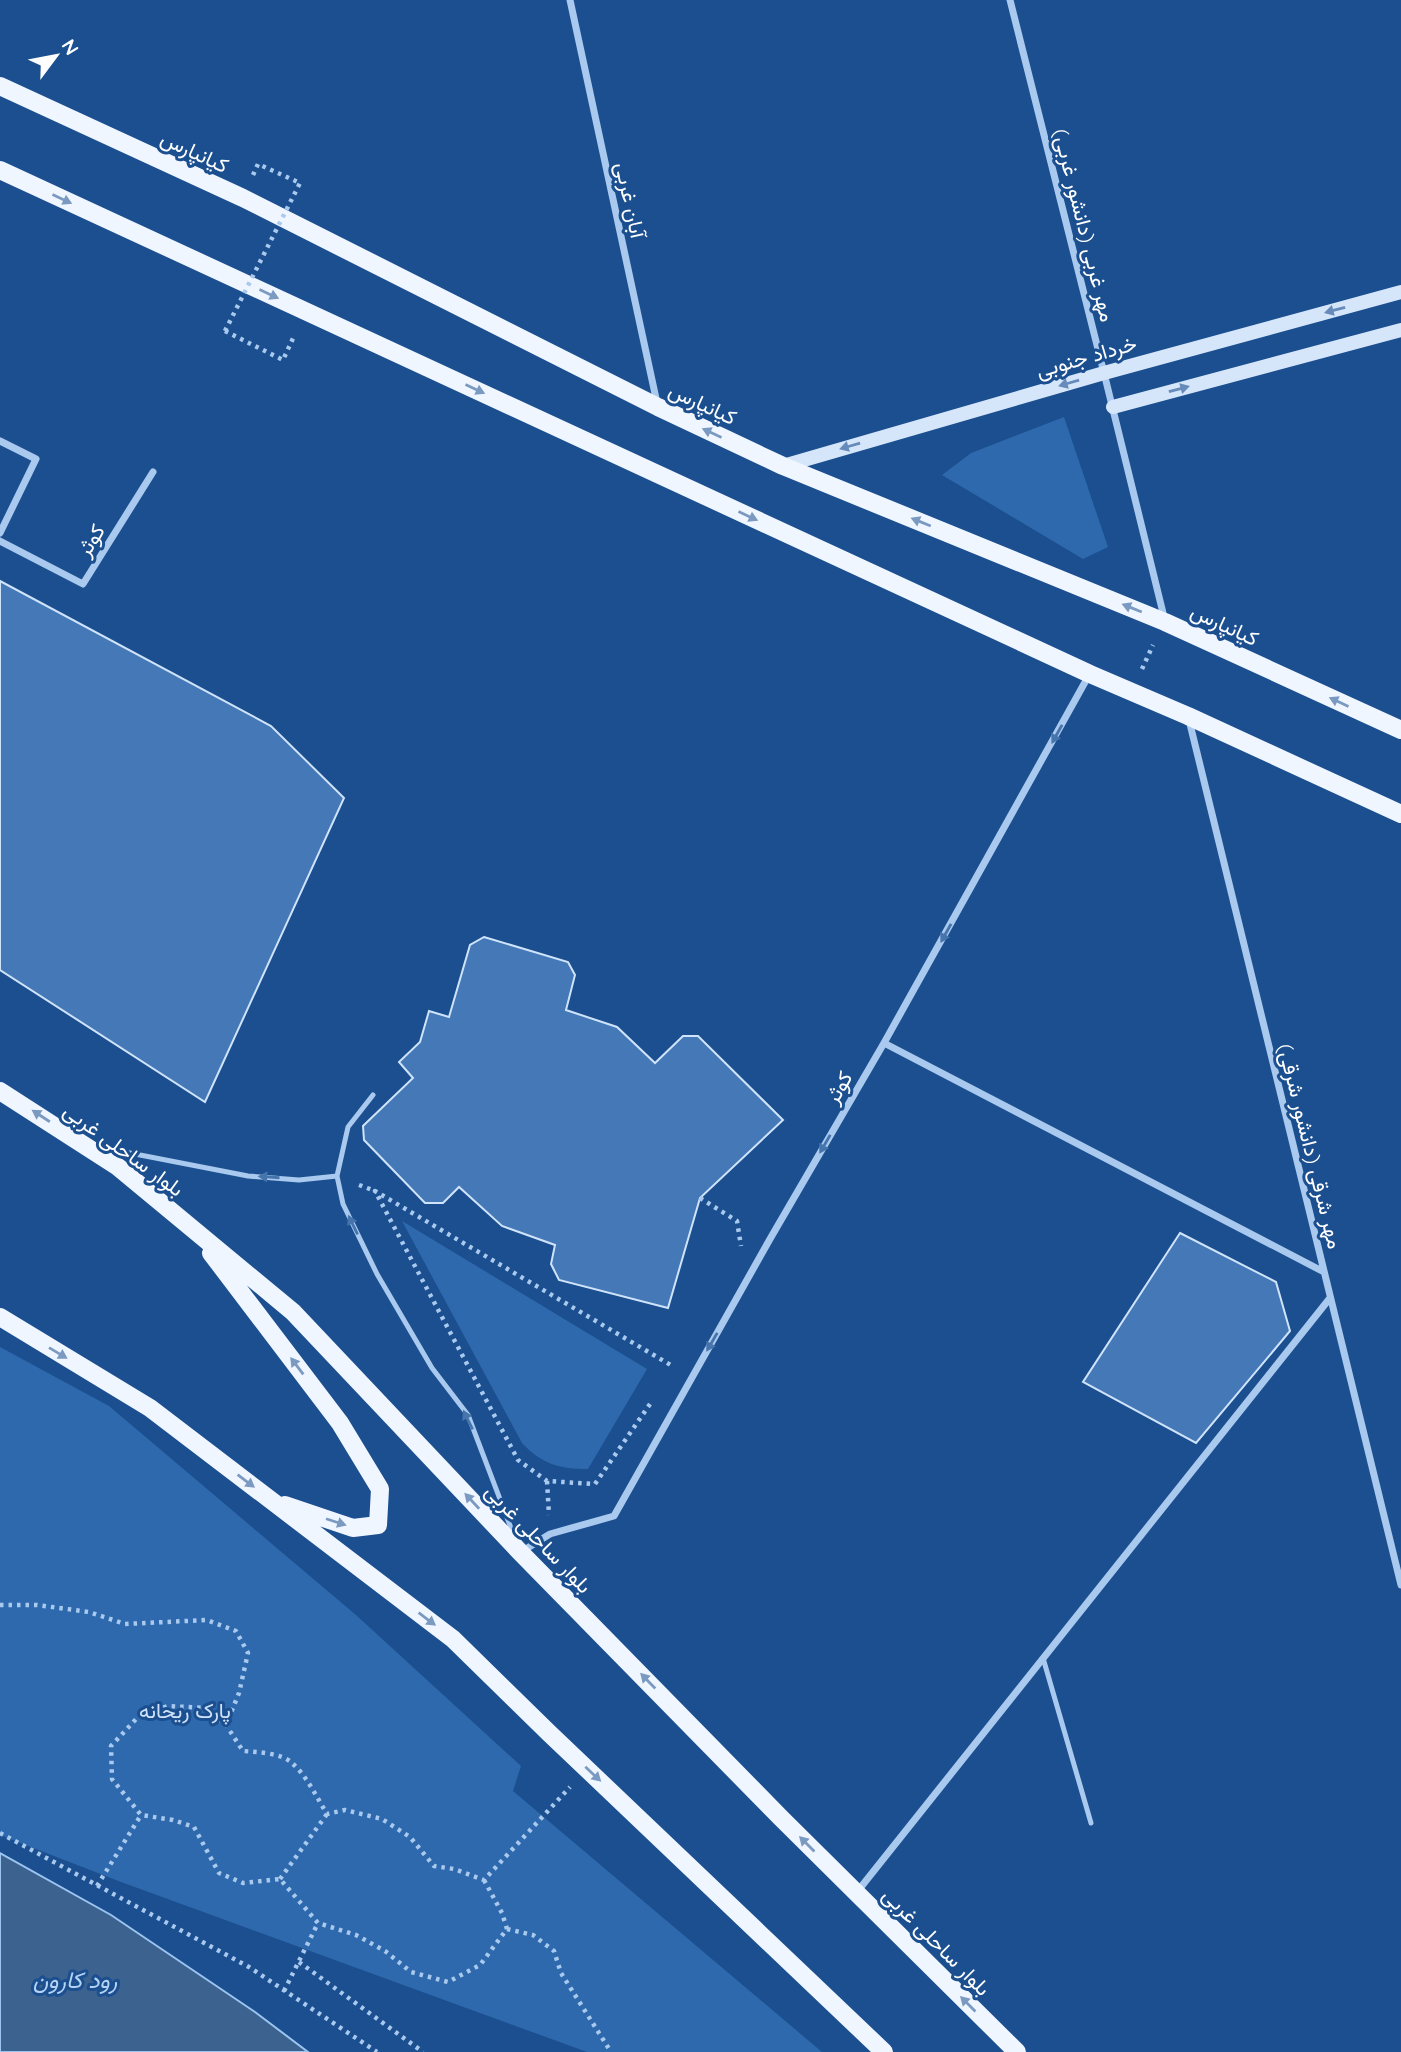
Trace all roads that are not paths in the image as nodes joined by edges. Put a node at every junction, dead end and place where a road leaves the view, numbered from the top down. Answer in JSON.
{"nodes":[{"id":1,"x":570,"y":0,"type":"edge"},
{"id":2,"x":1010,"y":0,"type":"edge"},
{"id":3,"x":0,"y":86,"type":"edge"},
{"id":4,"x":0,"y":170,"type":"edge"},
{"id":5,"x":1401,"y":292,"type":"edge"},
{"id":6,"x":1401,"y":330,"type":"edge"},
{"id":7,"x":1104,"y":373,"type":"junction"},
{"id":8,"x":658,"y":407,"type":"junction"},
{"id":9,"x":1113,"y":407,"type":"junction"},
{"id":10,"x":0,"y":440,"type":"edge"},
{"id":11,"x":783,"y":466,"type":"junction"},
{"id":12,"x":153,"y":472,"type":"dead end"},
{"id":13,"x":0,"y":533,"type":"edge"},
{"id":14,"x":0,"y":541,"type":"edge"},
{"id":15,"x":1165,"y":622,"type":"junction"},
{"id":16,"x":1090,"y":674,"type":"junction"},
{"id":17,"x":1188,"y":716,"type":"junction"},
{"id":18,"x":1401,"y":730,"type":"edge"},
{"id":19,"x":1401,"y":814,"type":"edge"},
{"id":20,"x":884,"y":1043,"type":"junction"},
{"id":21,"x":3,"y":1091,"type":"edge"},
{"id":22,"x":373,"y":1095,"type":"dead end"},
{"id":23,"x":82,"y":1144,"type":"junction"},
{"id":24,"x":337,"y":1176,"type":"junction"},
{"id":25,"x":191,"y":1227,"type":"junction"},
{"id":26,"x":1324,"y":1272,"type":"junction"},
{"id":27,"x":1330,"y":1298,"type":"junction"},
{"id":28,"x":0,"y":1317,"type":"edge"},
{"id":29,"x":272,"y":1501,"type":"junction"},
{"id":30,"x":520,"y":1552,"type":"junction"},
{"id":31,"x":1401,"y":1584,"type":"edge"},
{"id":32,"x":1043,"y":1658,"type":"junction"},
{"id":33,"x":1091,"y":1823,"type":"dead end"},
{"id":34,"x":856,"y":1893,"type":"junction"},
{"id":35,"x":884,"y":2052,"type":"edge"},
{"id":36,"x":1017,"y":2052,"type":"edge"}],
"edges":[{"from":1,"to":8,"type":"street","name":"آبان غربی"},
{"from":2,"to":7,"type":"street","name":"(دانشور غربی) مهر غربی"},
{"from":3,"to":8,"type":"main road","name":"کیانپارس"},
{"from":4,"to":16,"type":"main road","one_way":true},
{"from":5,"to":7,"type":"street","name":"خرداد جنوبی","one_way":true},
{"from":9,"to":6,"type":"street","one_way":true},
{"from":7,"to":9,"type":"street","name":"(دانشور غربی) مهر غربی"},
{"from":7,"to":11,"type":"street","name":"خرداد جنوبی","one_way":true},
{"from":11,"to":8,"type":"main road","name":"کیانپارس","one_way":true},
{"from":9,"to":15,"type":"street","name":"(دانشور غربی) مهر غربی"},
{"from":10,"to":13,"type":"street"},
{"from":15,"to":11,"type":"main road","name":"کیانپارس","one_way":true},
{"from":12,"to":14,"type":"street","name":"کوثر"},
{"from":18,"to":15,"type":"main road","name":"کیانپارس","one_way":true},
{"from":16,"to":17,"type":"main road"},
{"from":16,"to":20,"type":"street","name":"کوثر","one_way":true},
{"from":17,"to":19,"type":"main road"},
{"from":17,"to":26,"type":"street","name":"مهر شرقی (دانشور شرقی)"},
{"from":20,"to":26,"type":"street"},
{"from":20,"to":30,"type":"street","name":"کوثر","one_way":true},
{"from":23,"to":21,"type":"main road","name":"بلوار ساحلی غربی","one_way":true},
{"from":22,"to":24,"type":"lane"},
{"from":24,"to":23,"type":"lane","one_way":true},
{"from":23,"to":25,"type":"main road","name":"بلوار ساحلی غربی"},
{"from":30,"to":24,"type":"lane","one_way":true},
{"from":29,"to":25,"type":"main road","one_way":true},
{"from":30,"to":25,"type":"main road","name":"بلوار ساحلی غربی","one_way":true},
{"from":26,"to":27,"type":"street","name":"مهر شرقی (دانشور شرقی)"},
{"from":27,"to":31,"type":"street","name":"مهر شرقی (دانشور شرقی)"},
{"from":27,"to":32,"type":"street"},
{"from":28,"to":29,"type":"main road","one_way":true},
{"from":29,"to":35,"type":"main road","one_way":true},
{"from":34,"to":30,"type":"main road","name":"بلوار ساحلی غربی","one_way":true},
{"from":32,"to":33,"type":"lane"},
{"from":32,"to":34,"type":"street"},
{"from":36,"to":34,"type":"main road","name":"بلوار ساحلی غربی","one_way":true}]}
